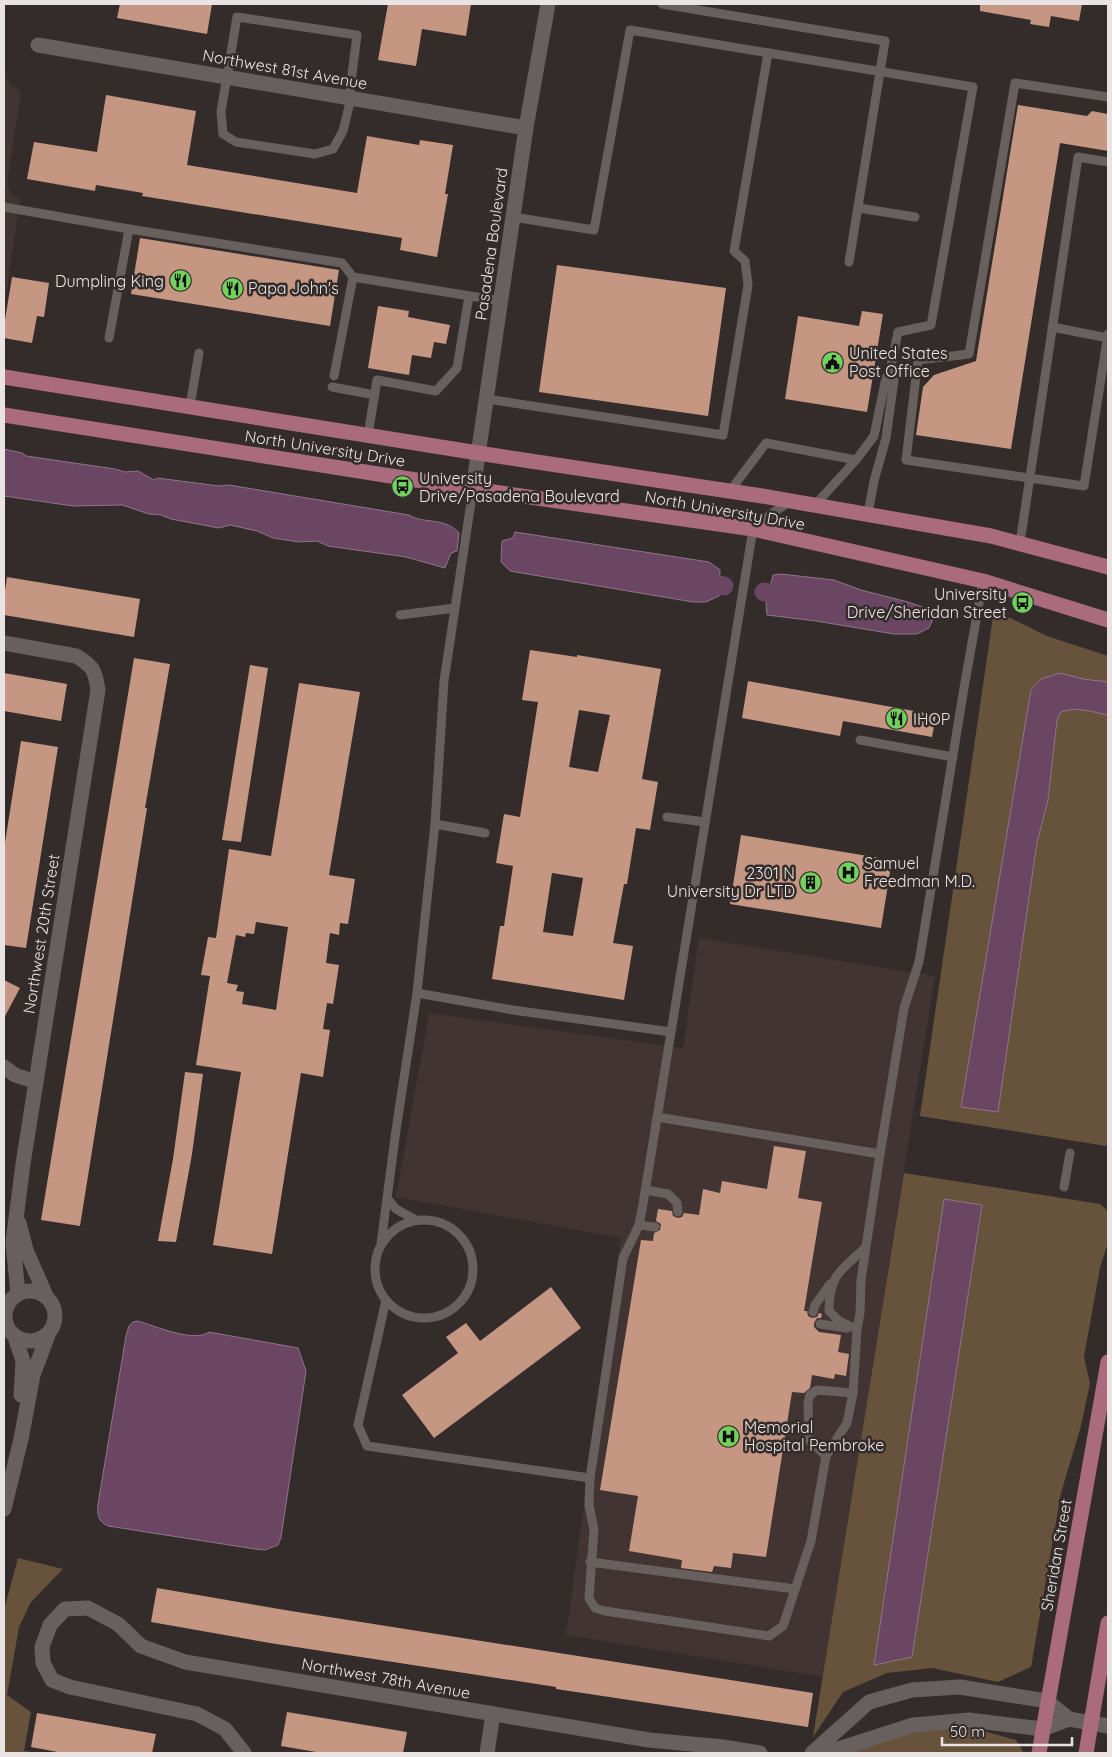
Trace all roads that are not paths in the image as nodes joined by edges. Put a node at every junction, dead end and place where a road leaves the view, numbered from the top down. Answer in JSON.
{"nodes":[{"id":1,"x":548,"y":4,"type":"edge"},
{"id":2,"x":662,"y":4,"type":"edge"},
{"id":3,"x":38,"y":45,"type":"dead end"},
{"id":4,"x":768,"y":53,"type":"junction"},
{"id":5,"x":880,"y":72,"type":"junction"},
{"id":6,"x":226,"y":77,"type":"junction"},
{"id":7,"x":1108,"y":97,"type":"edge"},
{"id":8,"x":350,"y":98,"type":"junction"},
{"id":9,"x":526,"y":128,"type":"junction"},
{"id":10,"x":1108,"y":162,"type":"edge"},
{"id":11,"x":4,"y":207,"type":"edge"},
{"id":12,"x":858,"y":208,"type":"junction"},
{"id":13,"x":513,"y":217,"type":"junction"},
{"id":14,"x":915,"y":218,"type":"dead end"},
{"id":15,"x":129,"y":229,"type":"junction"},
{"id":16,"x":850,"y":262,"type":"dead end"},
{"id":17,"x":353,"y":277,"type":"junction"},
{"id":18,"x":469,"y":296,"type":"junction"},
{"id":19,"x":501,"y":301,"type":"junction"},
{"id":20,"x":1052,"y":327,"type":"junction"},
{"id":21,"x":1108,"y":334,"type":"edge"},
{"id":22,"x":109,"y":338,"type":"dead end"},
{"id":23,"x":1108,"y":338,"type":"edge"},
{"id":24,"x":199,"y":353,"type":"dead end"},
{"id":25,"x":890,"y":371,"type":"junction"},
{"id":26,"x":334,"y":376,"type":"dead end"},
{"id":27,"x":4,"y":377,"type":"edge"},
{"id":28,"x":332,"y":387,"type":"dead end"},
{"id":29,"x":375,"y":395,"type":"junction"},
{"id":30,"x":487,"y":399,"type":"junction"},
{"id":31,"x":190,"y":406,"type":"junction"},
{"id":32,"x":4,"y":415,"type":"edge"},
{"id":33,"x":368,"y":435,"type":"junction"},
{"id":34,"x":478,"y":452,"type":"junction"},
{"id":35,"x":856,"y":460,"type":"junction"},
{"id":36,"x":1030,"y":478,"type":"junction"},
{"id":37,"x":473,"y":489,"type":"junction"},
{"id":38,"x":730,"y":491,"type":"junction"},
{"id":39,"x":792,"y":501,"type":"junction"},
{"id":40,"x":815,"y":505,"type":"junction"},
{"id":41,"x":868,"y":514,"type":"junction"},
{"id":42,"x":753,"y":529,"type":"junction"},
{"id":43,"x":1020,"y":543,"type":"junction"},
{"id":44,"x":1108,"y":567,"type":"edge"},
{"id":45,"x":983,"y":581,"type":"junction"},
{"id":46,"x":455,"y":608,"type":"junction"},
{"id":47,"x":400,"y":615,"type":"dead end"},
{"id":48,"x":1108,"y":620,"type":"edge"},
{"id":49,"x":4,"y":643,"type":"edge"},
{"id":50,"x":860,"y":740,"type":"dead end"},
{"id":51,"x":953,"y":757,"type":"junction"},
{"id":52,"x":667,"y":817,"type":"dead end"},
{"id":53,"x":705,"y":822,"type":"junction"},
{"id":54,"x":435,"y":824,"type":"junction"},
{"id":55,"x":485,"y":833,"type":"dead end"},
{"id":56,"x":417,"y":993,"type":"junction"},
{"id":57,"x":671,"y":1032,"type":"junction"},
{"id":58,"x":4,"y":1067,"type":"edge"},
{"id":59,"x":36,"y":1082,"type":"junction"},
{"id":60,"x":658,"y":1117,"type":"junction"},
{"id":61,"x":1070,"y":1153,"type":"dead end"},
{"id":62,"x":880,"y":1154,"type":"junction"},
{"id":63,"x":1064,"y":1187,"type":"dead end"},
{"id":64,"x":646,"y":1190,"type":"junction"},
{"id":65,"x":387,"y":1198,"type":"junction"},
{"id":66,"x":678,"y":1212,"type":"dead end"},
{"id":67,"x":17,"y":1216,"type":"junction"},
{"id":68,"x":416,"y":1220,"type":"junction"},
{"id":69,"x":639,"y":1225,"type":"junction"},
{"id":70,"x":655,"y":1227,"type":"dead end"},
{"id":71,"x":381,"y":1244,"type":"junction"},
{"id":72,"x":865,"y":1248,"type":"junction"},
{"id":73,"x":833,"y":1280,"type":"junction"},
{"id":74,"x":46,"y":1296,"type":"junction"},
{"id":75,"x":11,"y":1297,"type":"edge"},
{"id":76,"x":386,"y":1300,"type":"junction"},
{"id":77,"x":813,"y":1312,"type":"dead end"},
{"id":78,"x":5,"y":1322,"type":"edge"},
{"id":79,"x":820,"y":1324,"type":"dead end"},
{"id":80,"x":857,"y":1330,"type":"junction"},
{"id":81,"x":48,"y":1335,"type":"junction"},
{"id":82,"x":15,"y":1337,"type":"junction"},
{"id":83,"x":1108,"y":1362,"type":"edge"},
{"id":84,"x":853,"y":1393,"type":"junction"},
{"id":85,"x":21,"y":1439,"type":"junction"},
{"id":86,"x":826,"y":1456,"type":"junction"},
{"id":87,"x":590,"y":1478,"type":"junction"},
{"id":88,"x":5,"y":1502,"type":"edge"},
{"id":89,"x":590,"y":1562,"type":"junction"},
{"id":90,"x":796,"y":1589,"type":"junction"},
{"id":91,"x":1108,"y":1623,"type":"edge"},
{"id":92,"x":1047,"y":1701,"type":"junction"},
{"id":93,"x":493,"y":1714,"type":"junction"},
{"id":94,"x":1069,"y":1719,"type":"junction"},
{"id":95,"x":1091,"y":1723,"type":"junction"},
{"id":96,"x":1108,"y":1726,"type":"edge"},
{"id":97,"x":1043,"y":1728,"type":"junction"},
{"id":98,"x":648,"y":1747,"type":"edge"},
{"id":99,"x":244,"y":1753,"type":"edge"},
{"id":100,"x":487,"y":1753,"type":"edge"},
{"id":101,"x":760,"y":1753,"type":"edge"},
{"id":102,"x":812,"y":1753,"type":"edge"},
{"id":103,"x":826,"y":1753,"type":"edge"},
{"id":104,"x":1039,"y":1753,"type":"edge"},
{"id":105,"x":1086,"y":1753,"type":"edge"}],
"edges":[{"from":1,"to":9,"type":"street","name":"Pasadena Boulevard"},
{"from":2,"to":5,"type":"lane"},
{"from":3,"to":6,"type":"street","name":"Northwest 81st Avenue"},
{"from":4,"to":5,"type":"lane"},
{"from":4,"to":13,"type":"lane"},
{"from":4,"to":30,"type":"lane"},
{"from":5,"to":12,"type":"lane"},
{"from":5,"to":25,"type":"lane"},
{"from":6,"to":8,"type":"street","name":"Northwest 81st Avenue"},
{"from":6,"to":8,"type":"lane"},
{"from":6,"to":8,"type":"lane"},
{"from":7,"to":36,"type":"lane"},
{"from":8,"to":9,"type":"street","name":"Northwest 81st Avenue"},
{"from":9,"to":13,"type":"street","name":"Pasadena Boulevard"},
{"from":10,"to":20,"type":"lane"},
{"from":11,"to":15,"type":"lane"},
{"from":12,"to":14,"type":"lane"},
{"from":12,"to":16,"type":"lane"},
{"from":13,"to":19,"type":"street","name":"Pasadena Boulevard"},
{"from":15,"to":17,"type":"lane"},
{"from":15,"to":22,"type":"lane"},
{"from":17,"to":18,"type":"lane"},
{"from":17,"to":26,"type":"lane"},
{"from":18,"to":19,"type":"lane"},
{"from":18,"to":29,"type":"lane"},
{"from":19,"to":30,"type":"street","name":"Pasadena Boulevard"},
{"from":20,"to":23,"type":"lane"},
{"from":20,"to":36,"type":"lane"},
{"from":21,"to":23,"type":"lane"},
{"from":23,"to":36,"type":"lane"},
{"from":24,"to":31,"type":"lane"},
{"from":25,"to":35,"type":"lane"},
{"from":25,"to":41,"type":"lane"},
{"from":27,"to":31,"type":"main road","name":"North University Drive"},
{"from":28,"to":29,"type":"lane"},
{"from":29,"to":33,"type":"lane"},
{"from":30,"to":34,"type":"street","name":"Pasadena Boulevard"},
{"from":31,"to":33,"type":"main road","name":"North University Drive"},
{"from":32,"to":37,"type":"main road","name":"North University Drive"},
{"from":33,"to":34,"type":"main road","name":"North University Drive"},
{"from":34,"to":37,"type":"street","name":"Pasadena Boulevard"},
{"from":34,"to":38,"type":"main road","name":"North University Drive"},
{"from":35,"to":38,"type":"lane"},
{"from":35,"to":40,"type":"lane"},
{"from":36,"to":43,"type":"lane"},
{"from":37,"to":42,"type":"main road","name":"North University Drive"},
{"from":37,"to":46,"type":"lane"},
{"from":38,"to":39,"type":"main road","name":"North University Drive"},
{"from":39,"to":40,"type":"main road","name":"North University Drive"},
{"from":39,"to":42,"type":"lane"},
{"from":40,"to":41,"type":"main road","name":"North University Drive"},
{"from":41,"to":43,"type":"main road","name":"North University Drive"},
{"from":42,"to":45,"type":"main road","name":"North University Drive"},
{"from":42,"to":53,"type":"lane"},
{"from":43,"to":44,"type":"main road","name":"North University Drive"},
{"from":45,"to":48,"type":"main road","name":"North University Drive"},
{"from":45,"to":51,"type":"lane"},
{"from":46,"to":47,"type":"lane"},
{"from":46,"to":54,"type":"lane"},
{"from":49,"to":59,"type":"street","name":"Northwest 20th Street"},
{"from":50,"to":51,"type":"lane"},
{"from":51,"to":62,"type":"lane"},
{"from":52,"to":53,"type":"lane"},
{"from":53,"to":57,"type":"lane"},
{"from":54,"to":55,"type":"lane"},
{"from":54,"to":56,"type":"lane"},
{"from":56,"to":57,"type":"lane"},
{"from":56,"to":65,"type":"lane"},
{"from":57,"to":60,"type":"lane"},
{"from":58,"to":59,"type":"street"},
{"from":59,"to":67,"type":"street","name":"Northwest 20th Street"},
{"from":60,"to":62,"type":"lane"},
{"from":60,"to":64,"type":"lane"},
{"from":61,"to":63,"type":"lane"},
{"from":62,"to":72,"type":"lane"},
{"from":64,"to":66,"type":"lane"},
{"from":64,"to":69,"type":"lane"},
{"from":65,"to":68,"type":"lane"},
{"from":65,"to":71,"type":"lane"},
{"from":67,"to":74,"type":"street","name":"Northwest 20th Street"},
{"from":67,"to":75,"type":"street","name":"Northwest 20th Street"},
{"from":68,"to":71,"type":"lane"},
{"from":68,"to":76,"type":"lane"},
{"from":69,"to":70,"type":"lane"},
{"from":69,"to":87,"type":"lane"},
{"from":71,"to":76,"type":"lane"},
{"from":72,"to":73,"type":"lane"},
{"from":72,"to":80,"type":"lane"},
{"from":73,"to":77,"type":"lane"},
{"from":73,"to":80,"type":"lane"},
{"from":74,"to":75,"type":"street"},
{"from":74,"to":81,"type":"street"},
{"from":75,"to":78,"type":"street"},
{"from":76,"to":87,"type":"lane"},
{"from":78,"to":82,"type":"street"},
{"from":79,"to":80,"type":"lane"},
{"from":80,"to":84,"type":"lane"},
{"from":81,"to":82,"type":"street"},
{"from":81,"to":85,"type":"street"},
{"from":82,"to":85,"type":"street"},
{"from":83,"to":92,"type":"main road","name":"Sheridan Street"},
{"from":84,"to":86,"type":"lane"},
{"from":84,"to":86,"type":"lane"},
{"from":85,"to":88,"type":"street"},
{"from":86,"to":90,"type":"lane"},
{"from":87,"to":89,"type":"lane"},
{"from":89,"to":90,"type":"lane"},
{"from":89,"to":90,"type":"lane"},
{"from":91,"to":95,"type":"main road"},
{"from":92,"to":94,"type":"street"},
{"from":92,"to":97,"type":"main road","name":"Sheridan Street"},
{"from":92,"to":102,"type":"street"},
{"from":93,"to":98,"type":"street","name":"Northwest 78th Avenue"},
{"from":93,"to":99,"type":"street","name":"Northwest 78th Avenue"},
{"from":93,"to":100,"type":"street"},
{"from":94,"to":95,"type":"street"},
{"from":94,"to":97,"type":"street"},
{"from":95,"to":96,"type":"street"},
{"from":95,"to":105,"type":"main road"},
{"from":97,"to":103,"type":"street"},
{"from":97,"to":104,"type":"main road","name":"Sheridan Street"},
{"from":98,"to":101,"type":"street","name":"Northwest 78th Avenue"}]}
